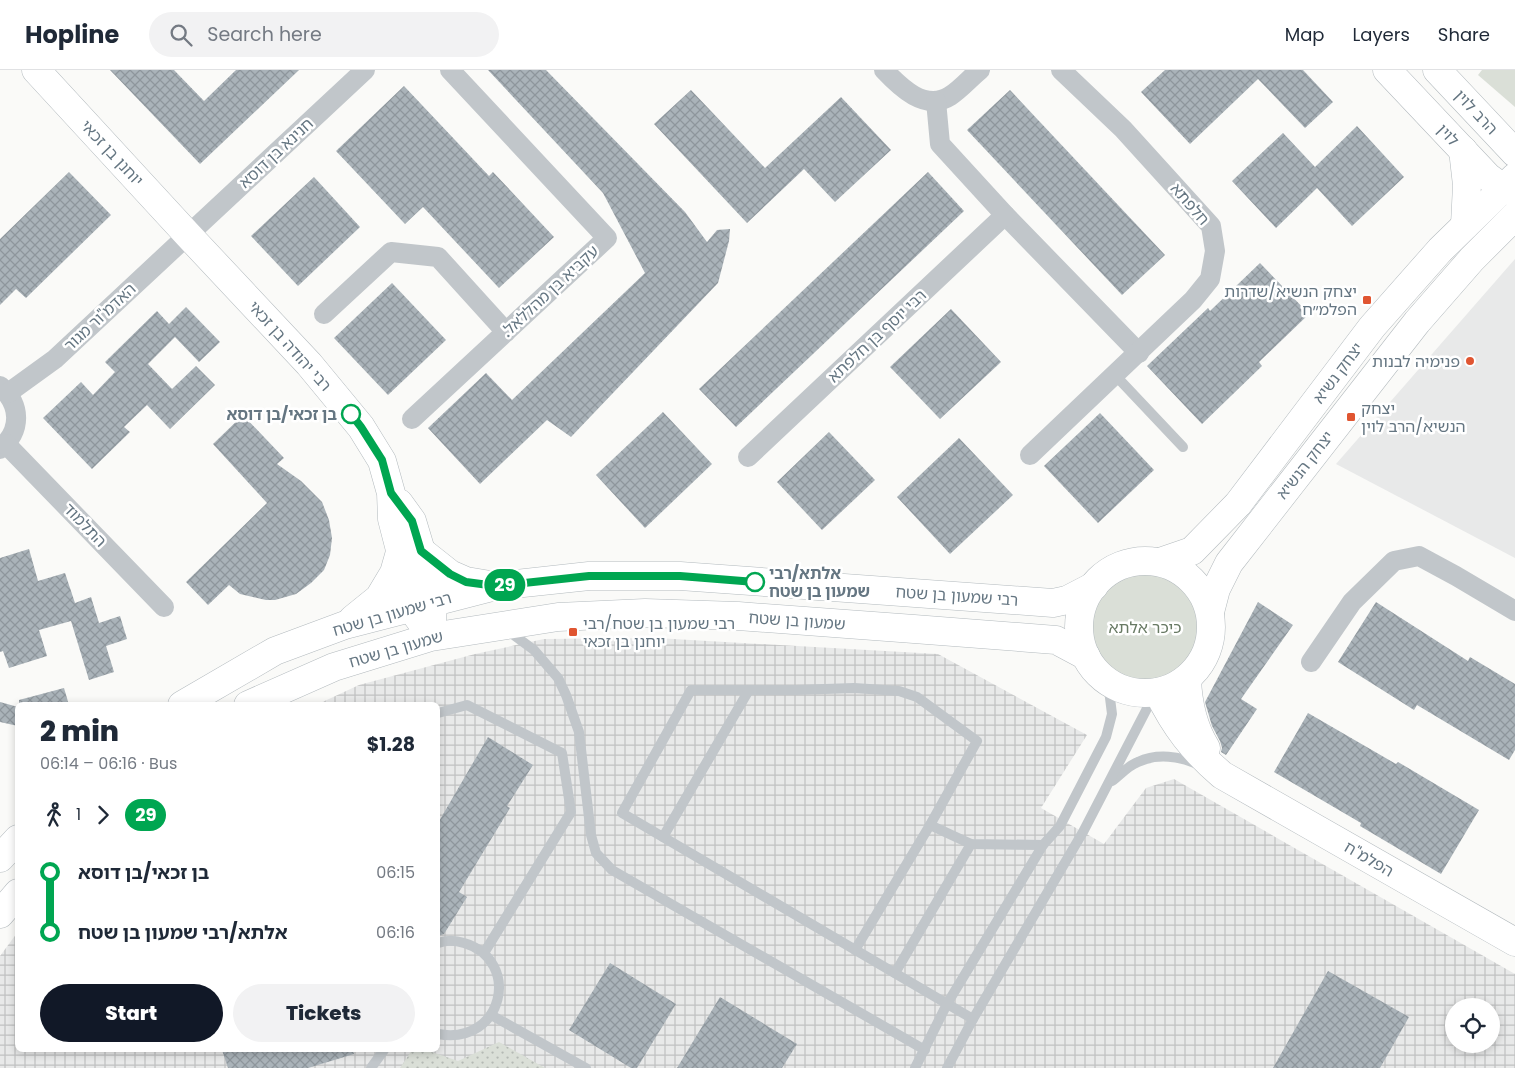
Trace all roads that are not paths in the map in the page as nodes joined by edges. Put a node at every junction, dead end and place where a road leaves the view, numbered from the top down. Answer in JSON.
{"nodes":[{"id":1,"x":36,"y":70,"type":"edge"},
{"id":2,"x":365,"y":70,"type":"edge"},
{"id":3,"x":450,"y":70,"type":"edge"},
{"id":4,"x":884,"y":70,"type":"edge"},
{"id":5,"x":980,"y":70,"type":"edge"},
{"id":6,"x":1061,"y":70,"type":"edge"},
{"id":7,"x":1387,"y":70,"type":"edge"},
{"id":8,"x":1437,"y":70,"type":"edge"},
{"id":9,"x":936,"y":101,"type":"junction"},
{"id":10,"x":1503,"y":129,"type":"edge"},
{"id":11,"x":1463,"y":150,"type":"junction"},
{"id":12,"x":1515,"y":153,"type":"edge"},
{"id":13,"x":1511,"y":186,"type":"edge"},
{"id":14,"x":1005,"y":215,"type":"junction"},
{"id":15,"x":1515,"y":216,"type":"edge"},
{"id":16,"x":1466,"y":225,"type":"junction"},
{"id":17,"x":188,"y":235,"type":"junction"},
{"id":18,"x":324,"y":314,"type":"dead end"},
{"id":19,"x":506,"y":332,"type":"junction"},
{"id":20,"x":1139,"y":353,"type":"junction"},
{"id":21,"x":1114,"y":375,"type":"junction"},
{"id":22,"x":4,"y":390,"type":"edge"},
{"id":23,"x":412,"y":419,"type":"dead end"},
{"id":24,"x":3,"y":446,"type":"edge"},
{"id":25,"x":1184,"y":447,"type":"dead end"},
{"id":26,"x":1030,"y":455,"type":"dead end"},
{"id":27,"x":748,"y":457,"type":"dead end"},
{"id":28,"x":411,"y":551,"type":"junction"},
{"id":29,"x":1160,"y":562,"type":"junction"},
{"id":30,"x":496,"y":586,"type":"junction"},
{"id":31,"x":1094,"y":586,"type":"junction"},
{"id":32,"x":422,"y":605,"type":"junction"},
{"id":33,"x":164,"y":607,"type":"dead end"},
{"id":34,"x":1515,"y":611,"type":"edge"},
{"id":35,"x":1210,"y":612,"type":"junction"},
{"id":36,"x":345,"y":625,"type":"junction"},
{"id":37,"x":502,"y":626,"type":"junction"},
{"id":38,"x":431,"y":637,"type":"junction"},
{"id":39,"x":1086,"y":656,"type":"junction"},
{"id":40,"x":1311,"y":662,"type":"dead end"},
{"id":41,"x":1187,"y":679,"type":"junction"},
{"id":42,"x":1108,"y":682,"type":"junction"},
{"id":43,"x":749,"y":690,"type":"junction"},
{"id":44,"x":1157,"y":692,"type":"junction"},
{"id":45,"x":187,"y":702,"type":"edge"},
{"id":46,"x":255,"y":702,"type":"edge"},
{"id":47,"x":440,"y":713,"type":"edge"},
{"id":48,"x":1222,"y":775,"type":"junction"},
{"id":49,"x":1110,"y":783,"type":"junction"},
{"id":50,"x":930,"y":825,"type":"junction"},
{"id":51,"x":663,"y":837,"type":"junction"},
{"id":52,"x":15,"y":842,"type":"edge"},
{"id":53,"x":971,"y":844,"type":"junction"},
{"id":54,"x":1043,"y":845,"type":"junction"},
{"id":55,"x":0,"y":858,"type":"edge"},
{"id":56,"x":15,"y":896,"type":"edge"},
{"id":57,"x":0,"y":914,"type":"edge"},
{"id":58,"x":1513,"y":936,"type":"edge"},
{"id":59,"x":440,"y":943,"type":"edge"},
{"id":60,"x":855,"y":950,"type":"junction"},
{"id":61,"x":484,"y":953,"type":"junction"},
{"id":62,"x":895,"y":973,"type":"junction"},
{"id":63,"x":947,"y":1004,"type":"junction"},
{"id":64,"x":491,"y":1015,"type":"junction"},
{"id":65,"x":973,"y":1019,"type":"junction"},
{"id":66,"x":440,"y":1034,"type":"edge"},
{"id":67,"x":925,"y":1050,"type":"junction"},
{"id":68,"x":383,"y":1052,"type":"edge"},
{"id":69,"x":371,"y":1068,"type":"edge"},
{"id":70,"x":586,"y":1068,"type":"edge"},
{"id":71,"x":915,"y":1068,"type":"edge"},
{"id":72,"x":947,"y":1068,"type":"edge"}],
"edges":[{"from":1,"to":17,"type":"street","name":"יוחנן בן זכאי"},
{"from":2,"to":17,"type":"street","name":"חנינא בן דוסא"},
{"from":3,"to":19,"type":"street","name":".עקביא בן מהללאל"},
{"from":4,"to":9,"type":"street"},
{"from":5,"to":9,"type":"street"},
{"from":6,"to":20,"type":"street","name":"חלפתא"},
{"from":7,"to":11,"type":"street","name":"לוין"},
{"from":8,"to":10,"type":"street","name":"הרב לוין"},
{"from":9,"to":14,"type":"street"},
{"from":10,"to":12,"type":"street","name":"הרב לוין"},
{"from":11,"to":13,"type":"street","name":"לוין"},
{"from":11,"to":16,"type":"street"},
{"from":13,"to":16,"type":"street","name":"יצחק נשיא"},
{"from":14,"to":20,"type":"street"},
{"from":14,"to":27,"type":"street","name":"רבי יוסף בן חלפתא"},
{"from":15,"to":35,"type":"street","name":"יצחק הנשיא"},
{"from":16,"to":29,"type":"street","name":"יצחק נשיא"},
{"from":17,"to":22,"type":"street","name":"האדמ\"ור מגור"},
{"from":17,"to":28,"type":"street","name":"רבי יהודה בן זכאי"},
{"from":18,"to":19,"type":"street"},
{"from":19,"to":23,"type":"street","name":".עקביא בן מהללאל"},
{"from":20,"to":21,"type":"street"},
{"from":21,"to":25,"type":"lane"},
{"from":21,"to":26,"type":"street"},
{"from":22,"to":24,"type":"street","name":"התלמוד"},
{"from":24,"to":33,"type":"street","name":"התלמוד"},
{"from":28,"to":30,"type":"street"},
{"from":28,"to":32,"type":"street","name":"רבי יהודה בן זכאי"},
{"from":28,"to":36,"type":"street"},
{"from":29,"to":31,"type":"street"},
{"from":29,"to":35,"type":"street"},
{"from":30,"to":31,"type":"street","name":"רבי שמעון בן שטח"},
{"from":30,"to":32,"type":"street","name":"רבי שמעון בן שטח"},
{"from":31,"to":39,"type":"street"},
{"from":32,"to":36,"type":"street","name":"רבי שמעון בן שטח"},
{"from":32,"to":38,"type":"street","name":"רבי יהודה בן זכאי"},
{"from":34,"to":40,"type":"street"},
{"from":35,"to":41,"type":"street"},
{"from":36,"to":45,"type":"street","name":"רבי שמעון בן שטח"},
{"from":37,"to":38,"type":"street","name":"שמעון בן שטח"},
{"from":37,"to":39,"type":"street","name":"שמעון בן שטח"},
{"from":37,"to":67,"type":"lane"},
{"from":38,"to":46,"type":"street","name":"שמעון בן שטח"},
{"from":39,"to":42,"type":"street"},
{"from":41,"to":44,"type":"street"},
{"from":41,"to":48,"type":"street"},
{"from":42,"to":44,"type":"street"},
{"from":42,"to":54,"type":"lane"},
{"from":43,"to":50,"type":"lane"},
{"from":43,"to":51,"type":"lane"},
{"from":43,"to":51,"type":"lane"},
{"from":44,"to":48,"type":"street","name":"הפלמ\"ח"},
{"from":44,"to":49,"type":"lane"},
{"from":47,"to":61,"type":"lane"},
{"from":48,"to":49,"type":"lane"},
{"from":48,"to":58,"type":"street","name":"הפלמ\"ח"},
{"from":49,"to":65,"type":"lane"},
{"from":50,"to":53,"type":"lane"},
{"from":50,"to":60,"type":"lane"},
{"from":51,"to":60,"type":"lane"},
{"from":52,"to":55,"type":"street"},
{"from":53,"to":54,"type":"lane"},
{"from":53,"to":62,"type":"lane"},
{"from":54,"to":63,"type":"lane"},
{"from":56,"to":57,"type":"street"},
{"from":59,"to":61,"type":"lane"},
{"from":60,"to":62,"type":"lane"},
{"from":61,"to":64,"type":"lane"},
{"from":62,"to":63,"type":"lane"},
{"from":63,"to":65,"type":"lane"},
{"from":63,"to":67,"type":"lane"},
{"from":64,"to":66,"type":"lane"},
{"from":64,"to":70,"type":"lane"},
{"from":65,"to":72,"type":"lane"},
{"from":67,"to":71,"type":"lane"},
{"from":68,"to":69,"type":"lane"}]}
